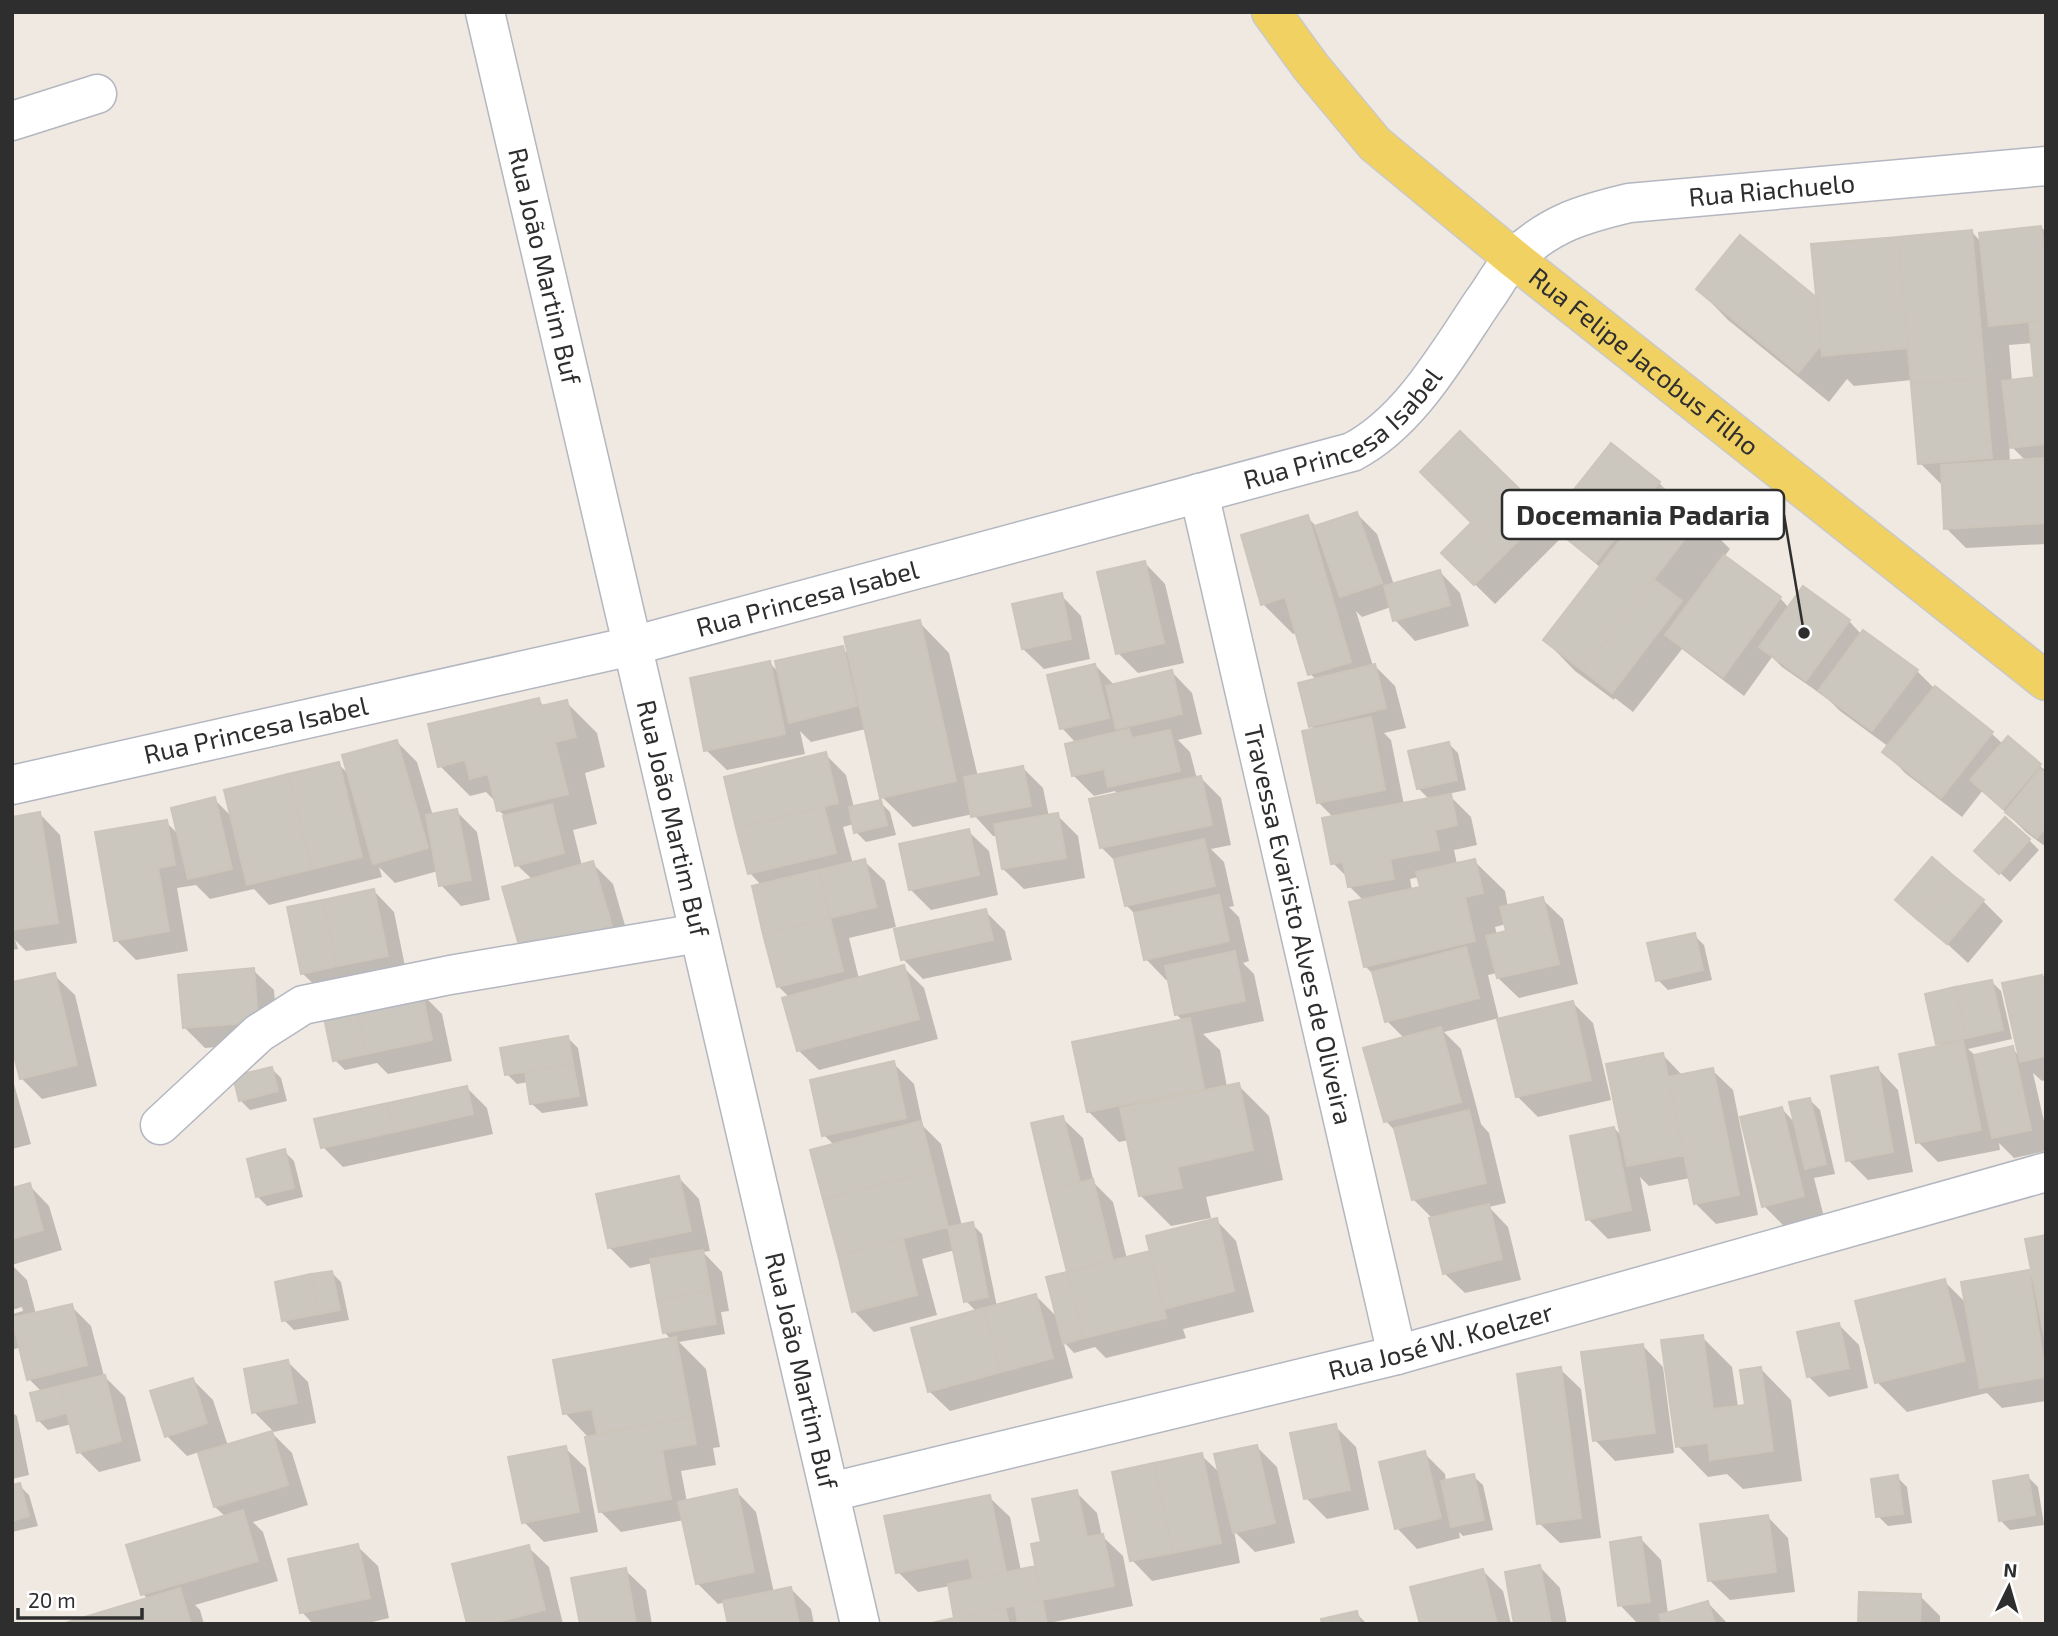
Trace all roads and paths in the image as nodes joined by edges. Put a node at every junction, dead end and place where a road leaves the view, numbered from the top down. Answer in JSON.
{"nodes":[{"id":1,"x":485,"y":12,"type":"edge"},
{"id":2,"x":1271,"y":12,"type":"edge"},
{"id":3,"x":97,"y":94,"type":"dead end"},
{"id":4,"x":12,"y":121,"type":"edge"},
{"id":5,"x":2046,"y":166,"type":"edge"},
{"id":6,"x":1513,"y":258,"type":"junction"},
{"id":7,"x":1199,"y":493,"type":"junction"},
{"id":8,"x":632,"y":646,"type":"junction"},
{"id":9,"x":2046,"y":681,"type":"edge"},
{"id":10,"x":12,"y":785,"type":"edge"},
{"id":11,"x":699,"y":933,"type":"junction"},
{"id":12,"x":160,"y":1125,"type":"dead end"},
{"id":13,"x":2046,"y":1172,"type":"edge"},
{"id":14,"x":1397,"y":1355,"type":"junction"},
{"id":15,"x":831,"y":1492,"type":"junction"},
{"id":16,"x":860,"y":1624,"type":"edge"}],
"edges":[{"from":1,"to":8,"type":"street","name":"Rua João Martim Buf"},
{"from":2,"to":6,"type":"main road","name":"Rua Felipe Jacobus Filho"},
{"from":3,"to":4,"type":"street"},
{"from":5,"to":6,"type":"street","name":"Rua Riachuelo"},
{"from":6,"to":7,"type":"street","name":"Rua Princesa Isabel"},
{"from":6,"to":9,"type":"main road","name":"Rua Felipe Jacobus Filho"},
{"from":7,"to":8,"type":"street","name":"Rua Princesa Isabel"},
{"from":7,"to":14,"type":"street","name":"Travessa Evaristo Alves de Oliveira"},
{"from":8,"to":10,"type":"street","name":"Rua Princesa Isabel"},
{"from":8,"to":11,"type":"street","name":"Rua João Martim Buf"},
{"from":11,"to":12,"type":"street"},
{"from":11,"to":15,"type":"street","name":"Rua João Martim Buf"},
{"from":13,"to":14,"type":"street","name":"Rua José W. Koelzer"},
{"from":14,"to":15,"type":"street","name":"Rua José W. Koelzer"},
{"from":15,"to":16,"type":"street","name":"Rua João Martim Buf"}]}
